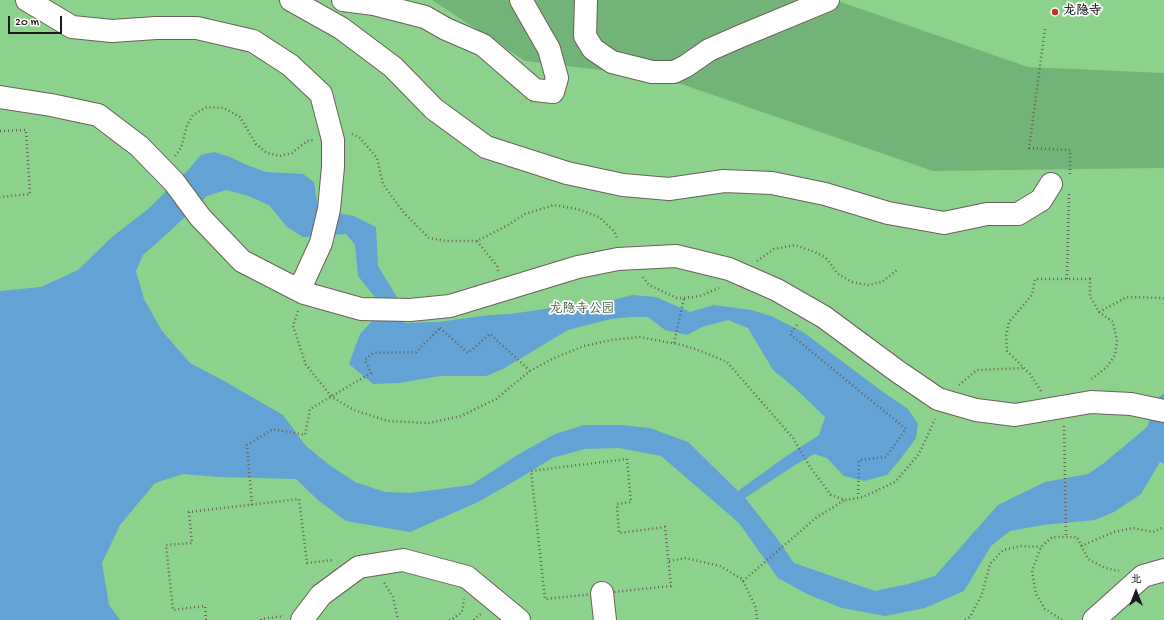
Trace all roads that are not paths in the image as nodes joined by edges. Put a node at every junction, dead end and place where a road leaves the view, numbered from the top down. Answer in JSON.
{"nodes":[{"id":1,"x":27,"y":0,"type":"edge"},
{"id":2,"x":291,"y":0,"type":"edge"},
{"id":3,"x":343,"y":0,"type":"edge"},
{"id":4,"x":521,"y":0,"type":"edge"},
{"id":5,"x":586,"y":0,"type":"edge"},
{"id":6,"x":828,"y":0,"type":"edge"},
{"id":7,"x":0,"y":98,"type":"edge"},
{"id":8,"x":1063,"y":184,"type":"road end"},
{"id":9,"x":300,"y":290,"type":"junction"},
{"id":10,"x":1164,"y":411,"type":"edge"},
{"id":11,"x":1164,"y":570,"type":"edge"},
{"id":12,"x":602,"y":593,"type":"road end"},
{"id":13,"x":305,"y":617,"type":"edge"},
{"id":14,"x":519,"y":620,"type":"edge"},
{"id":15,"x":605,"y":620,"type":"edge"},
{"id":16,"x":1094,"y":620,"type":"edge"}],
"edges":[{"from":1,"to":9,"type":"street"},
{"from":2,"to":8,"type":"street"},
{"from":3,"to":4,"type":"street"},
{"from":5,"to":6,"type":"street"},
{"from":7,"to":9,"type":"street"},
{"from":9,"to":10,"type":"street"},
{"from":11,"to":16,"type":"street"},
{"from":12,"to":15,"type":"street"},
{"from":13,"to":14,"type":"street"}]}
